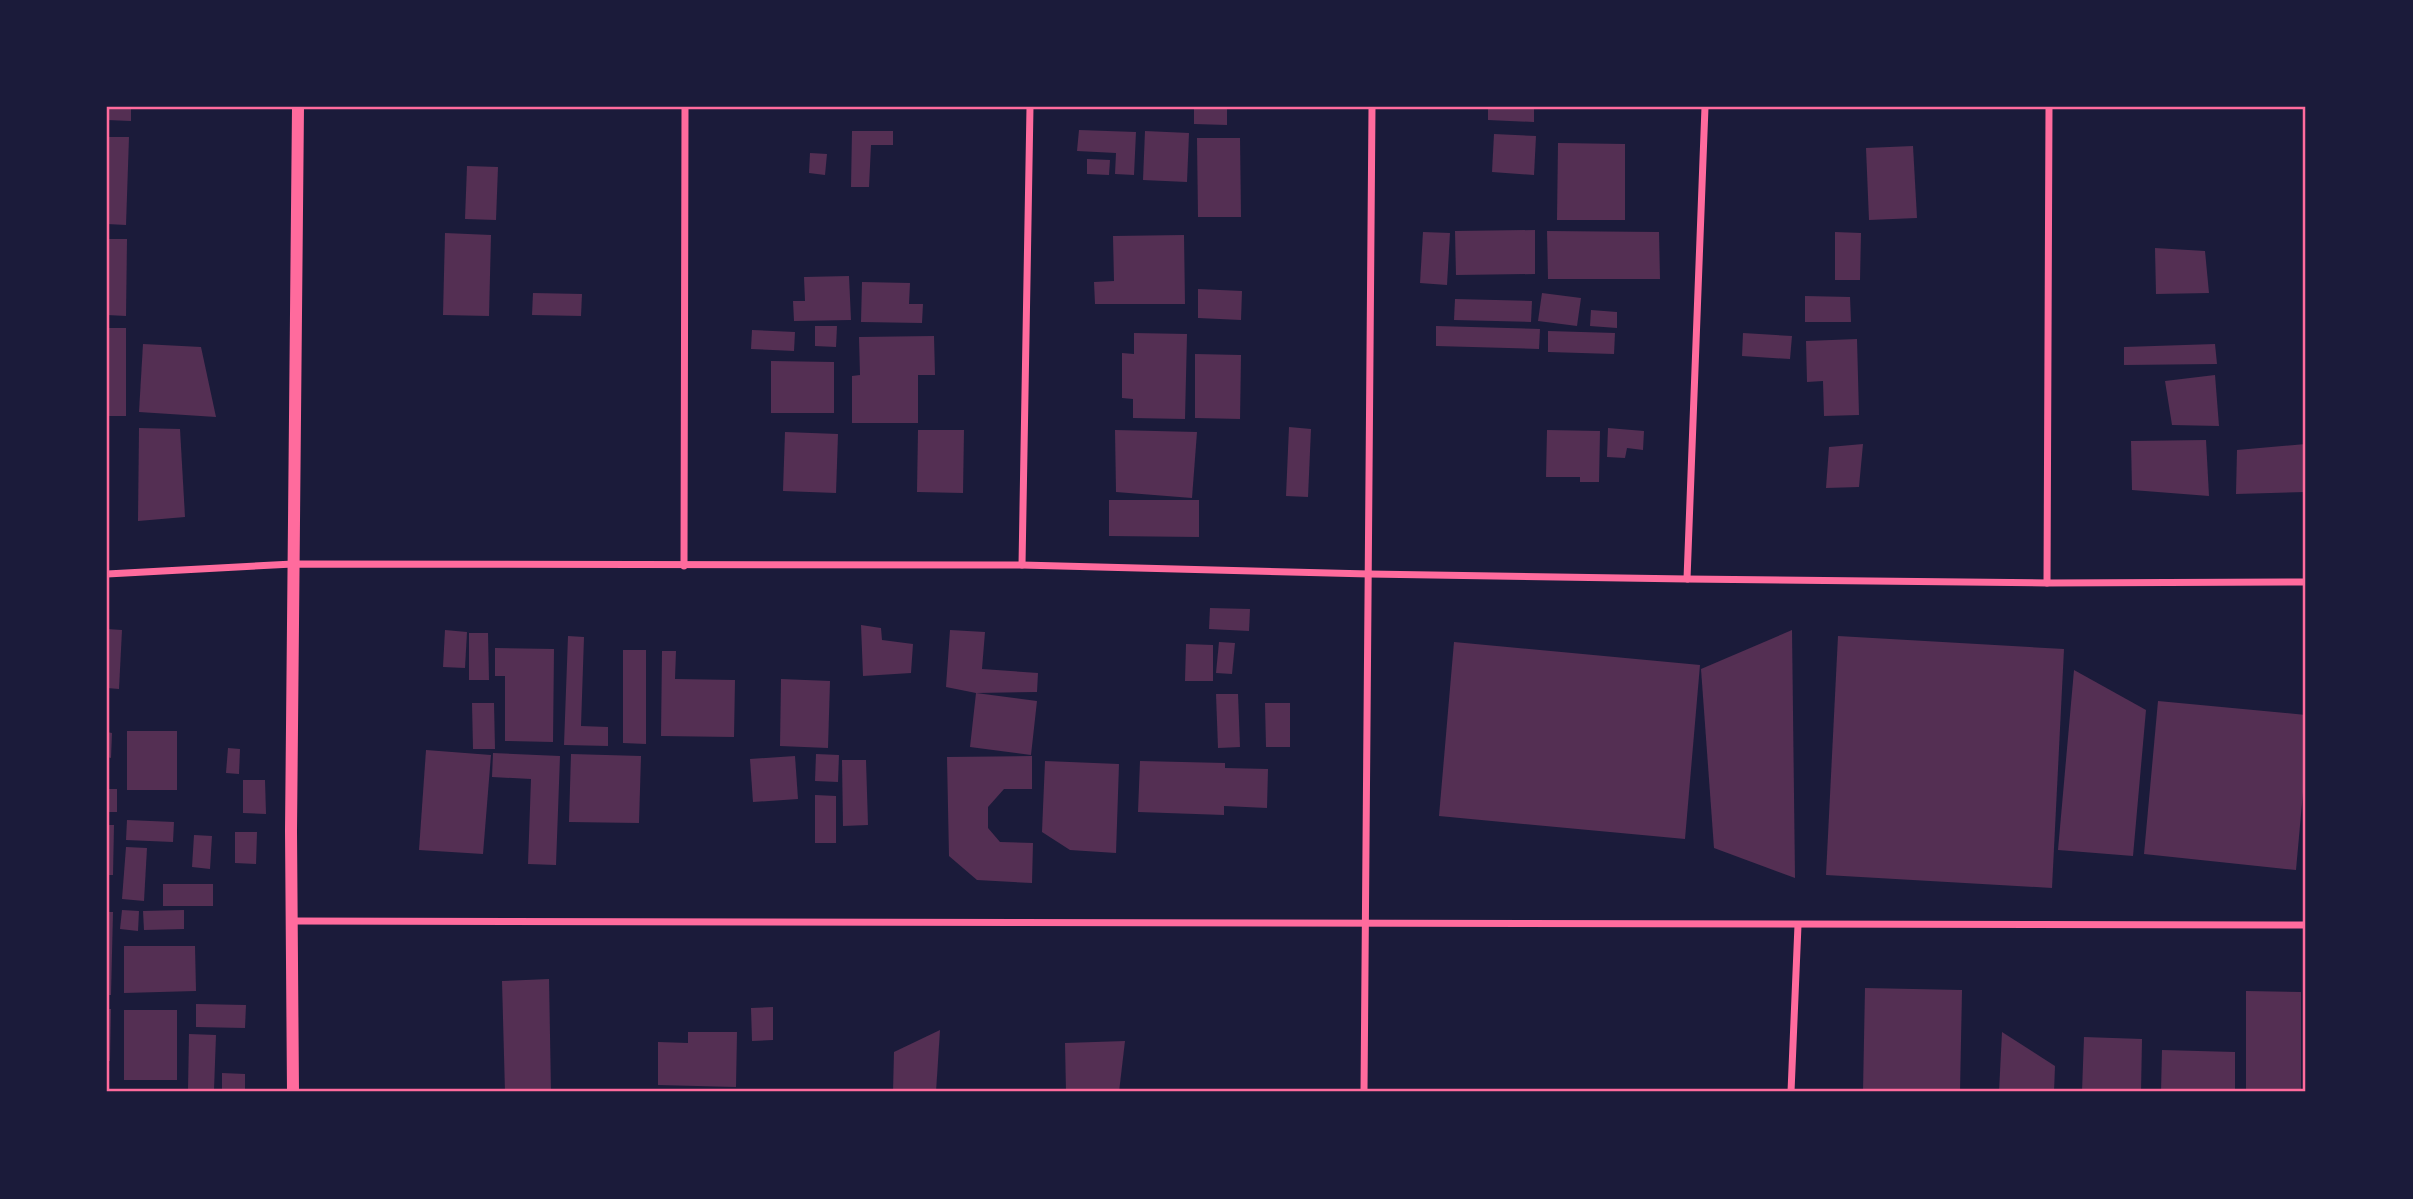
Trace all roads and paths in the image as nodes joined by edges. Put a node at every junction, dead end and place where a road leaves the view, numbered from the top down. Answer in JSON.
{"nodes":[{"id":1,"x":298,"y":107,"type":"edge"},
{"id":2,"x":685,"y":107,"type":"edge"},
{"id":3,"x":1030,"y":107,"type":"edge"},
{"id":4,"x":1372,"y":107,"type":"edge"},
{"id":5,"x":1705,"y":107,"type":"edge"},
{"id":6,"x":2049,"y":107,"type":"edge"},
{"id":7,"x":293,"y":564,"type":"junction"},
{"id":8,"x":1021,"y":565,"type":"junction"},
{"id":9,"x":684,"y":566,"type":"junction"},
{"id":10,"x":107,"y":574,"type":"edge"},
{"id":11,"x":1368,"y":574,"type":"junction"},
{"id":12,"x":1688,"y":579,"type":"junction"},
{"id":13,"x":2306,"y":582,"type":"edge"},
{"id":14,"x":2047,"y":583,"type":"junction"},
{"id":15,"x":293,"y":921,"type":"junction"},
{"id":16,"x":1366,"y":924,"type":"junction"},
{"id":17,"x":1798,"y":925,"type":"junction"},
{"id":18,"x":2306,"y":925,"type":"edge"},
{"id":19,"x":293,"y":1092,"type":"edge"},
{"id":20,"x":1364,"y":1092,"type":"edge"},
{"id":21,"x":1791,"y":1092,"type":"edge"}],
"edges":[{"from":1,"to":7,"type":"street"},
{"from":2,"to":9,"type":"street"},
{"from":3,"to":8,"type":"street"},
{"from":4,"to":11,"type":"street"},
{"from":5,"to":12,"type":"street"},
{"from":6,"to":14,"type":"street"},
{"from":7,"to":9,"type":"street"},
{"from":7,"to":10,"type":"street"},
{"from":7,"to":15,"type":"street"},
{"from":8,"to":9,"type":"street"},
{"from":8,"to":11,"type":"street"},
{"from":11,"to":12,"type":"street"},
{"from":11,"to":16,"type":"street"},
{"from":12,"to":14,"type":"street"},
{"from":13,"to":14,"type":"street"},
{"from":15,"to":16,"type":"street"},
{"from":15,"to":19,"type":"street"},
{"from":16,"to":17,"type":"street"},
{"from":16,"to":20,"type":"street"},
{"from":17,"to":18,"type":"street"},
{"from":17,"to":21,"type":"street"}]}
